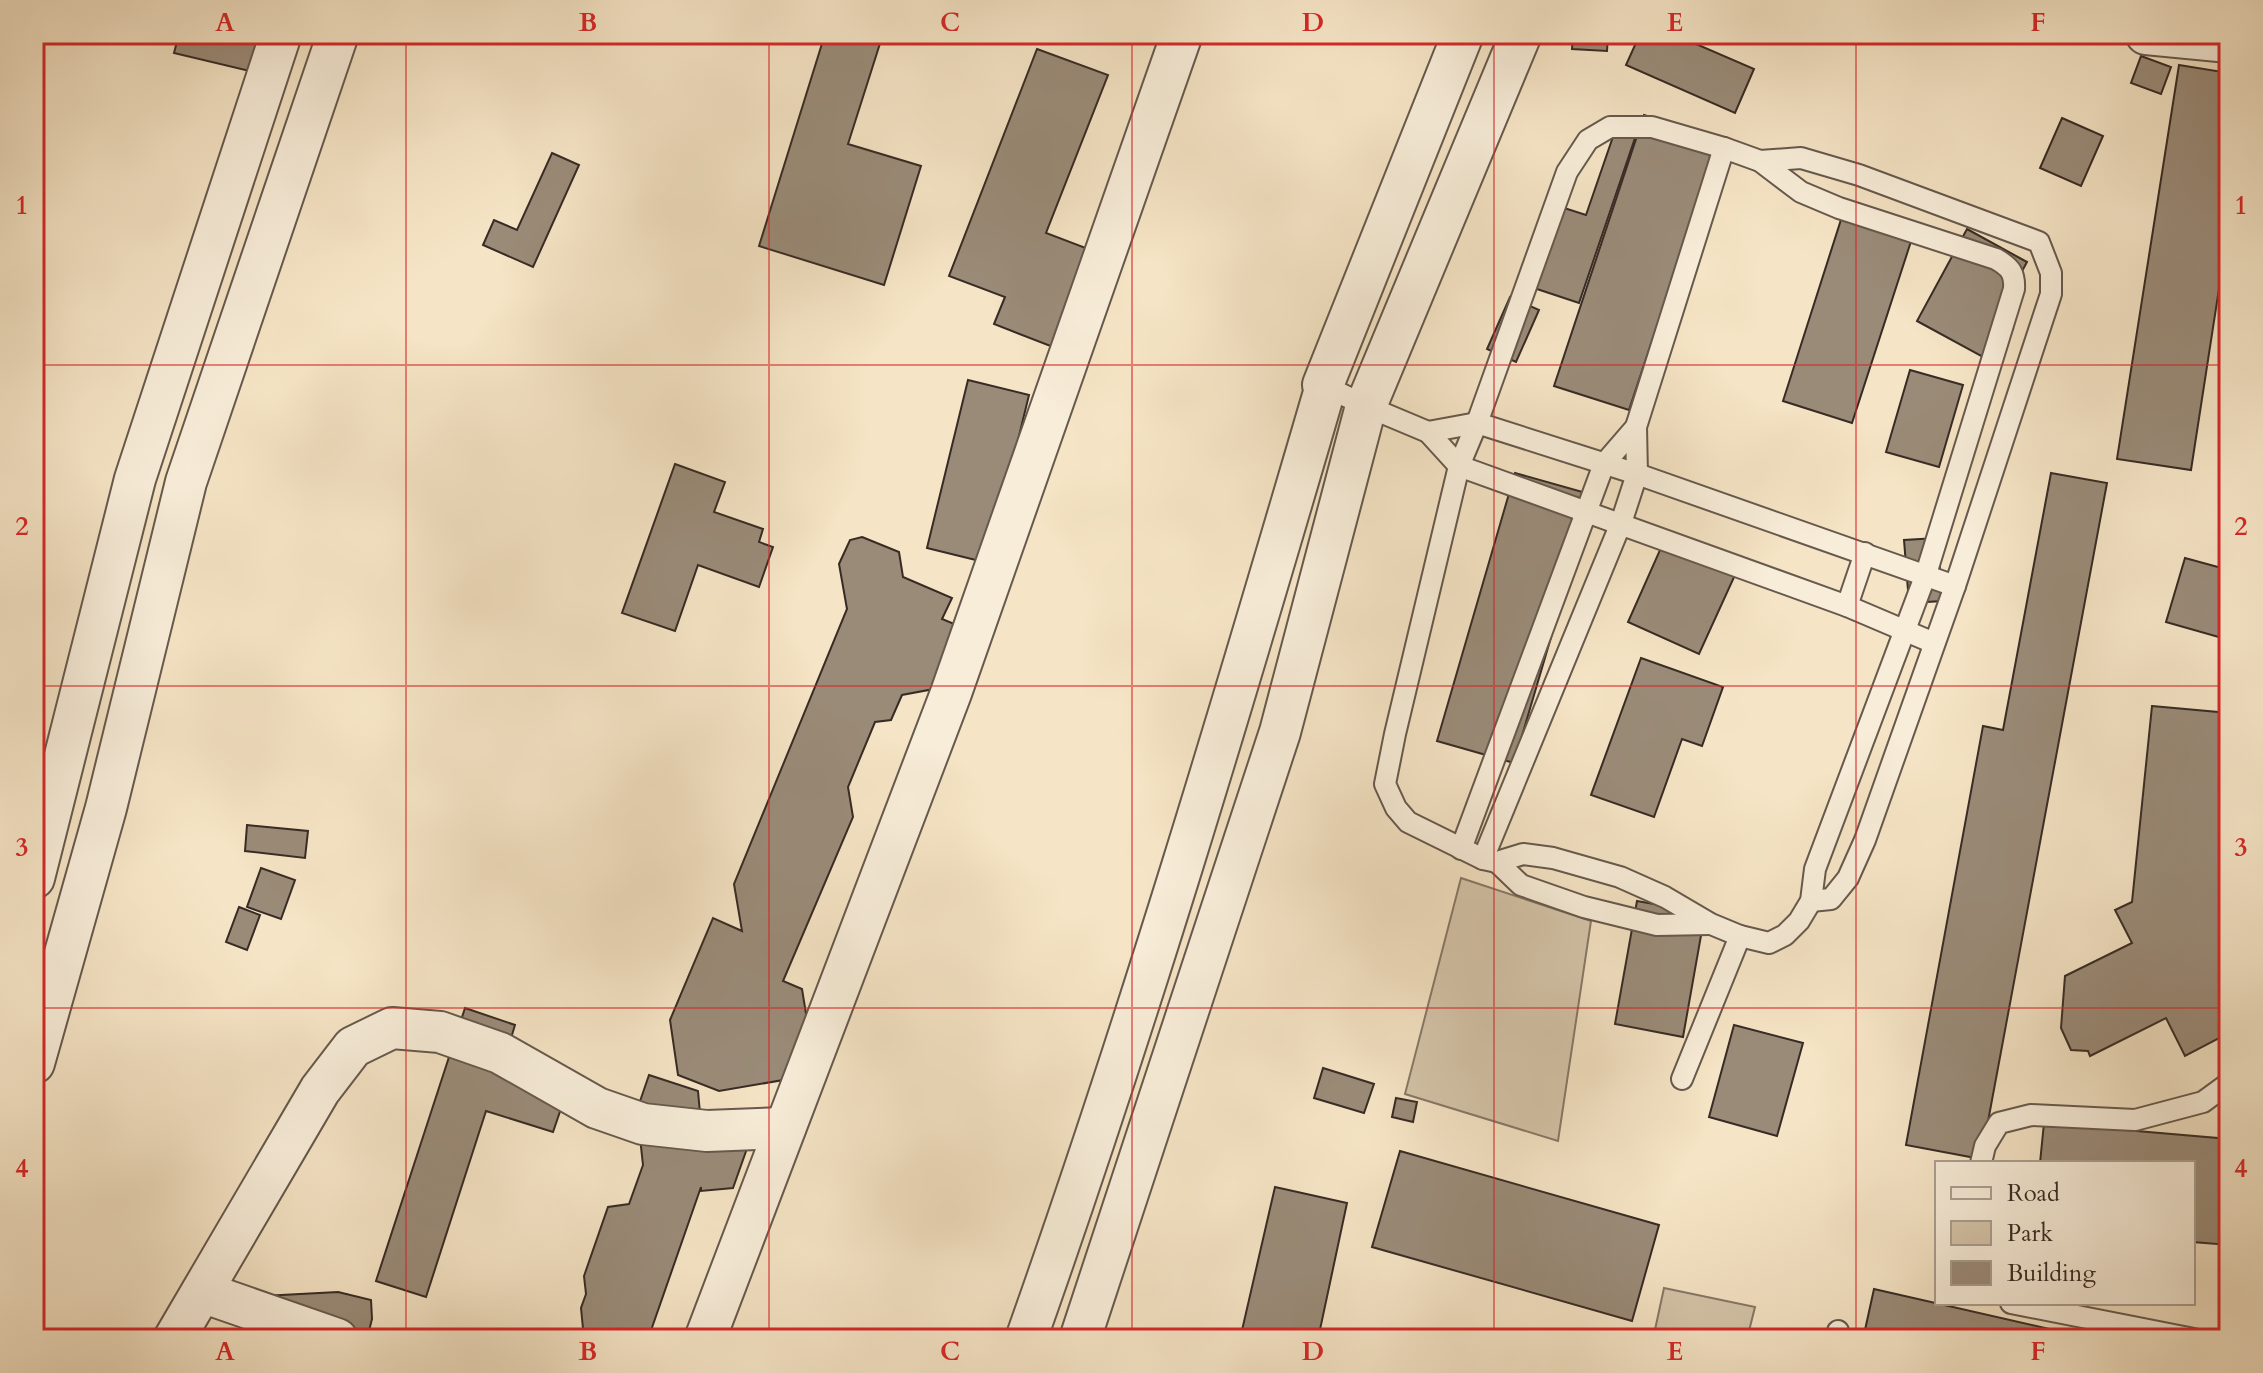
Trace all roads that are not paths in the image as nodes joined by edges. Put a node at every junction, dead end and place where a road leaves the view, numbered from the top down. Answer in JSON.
{"nodes":[{"id":1,"x":281,"y":34,"type":"edge"},
{"id":2,"x":338,"y":34,"type":"edge"},
{"id":3,"x":1182,"y":34,"type":"edge"},
{"id":4,"x":1463,"y":34,"type":"edge"},
{"id":5,"x":1521,"y":34,"type":"edge"},
{"id":6,"x":2146,"y":34,"type":"edge"},
{"id":7,"x":2229,"y":42,"type":"edge"},
{"id":8,"x":1724,"y":148,"type":"junction"},
{"id":9,"x":1760,"y":161,"type":"junction"},
{"id":10,"x":2051,"y":273,"type":"junction"},
{"id":11,"x":2014,"y":276,"type":"junction"},
{"id":12,"x":1323,"y":385,"type":"junction"},
{"id":13,"x":1366,"y":406,"type":"junction"},
{"id":14,"x":1477,"y":423,"type":"junction"},
{"id":15,"x":1636,"y":427,"type":"junction"},
{"id":16,"x":1428,"y":432,"type":"junction"},
{"id":17,"x":1604,"y":464,"type":"junction"},
{"id":18,"x":1459,"y":466,"type":"junction"},
{"id":19,"x":1637,"y":474,"type":"junction"},
{"id":20,"x":1587,"y":511,"type":"junction"},
{"id":21,"x":1621,"y":523,"type":"junction"},
{"id":22,"x":1865,"y":553,"type":"junction"},
{"id":23,"x":1926,"y":574,"type":"junction"},
{"id":24,"x":1955,"y":586,"type":"junction"},
{"id":25,"x":1847,"y":606,"type":"junction"},
{"id":26,"x":1905,"y":632,"type":"junction"},
{"id":27,"x":1934,"y":643,"type":"junction"},
{"id":28,"x":1461,"y":849,"type":"junction"},
{"id":29,"x":1490,"y":861,"type":"junction"},
{"id":30,"x":34,"y":878,"type":"edge"},
{"id":31,"x":1811,"y":901,"type":"junction"},
{"id":32,"x":1711,"y":924,"type":"junction"},
{"id":33,"x":1740,"y":936,"type":"junction"},
{"id":34,"x":34,"y":1063,"type":"edge"},
{"id":35,"x":1682,"y":1079,"type":"dead end"},
{"id":36,"x":2229,"y":1083,"type":"edge"},
{"id":37,"x":785,"y":1128,"type":"junction"},
{"id":38,"x":1981,"y":1161,"type":"edge"},
{"id":39,"x":202,"y":1292,"type":"junction"},
{"id":40,"x":2021,"y":1305,"type":"edge"},
{"id":41,"x":174,"y":1339,"type":"edge"},
{"id":42,"x":337,"y":1339,"type":"edge"},
{"id":43,"x":705,"y":1339,"type":"edge"},
{"id":44,"x":1026,"y":1339,"type":"edge"},
{"id":45,"x":1080,"y":1339,"type":"edge"},
{"id":46,"x":2194,"y":1339,"type":"edge"}],
"edges":[{"from":1,"to":30,"type":"street"},
{"from":2,"to":34,"type":"street"},
{"from":3,"to":37,"type":"street"},
{"from":4,"to":12,"type":"street"},
{"from":5,"to":13,"type":"street"},
{"from":6,"to":7,"type":"street"},
{"from":8,"to":9,"type":"lane"},
{"from":8,"to":14,"type":"lane"},
{"from":8,"to":15,"type":"lane"},
{"from":9,"to":10,"type":"lane"},
{"from":9,"to":11,"type":"lane"},
{"from":10,"to":11,"type":"lane"},
{"from":10,"to":24,"type":"lane"},
{"from":11,"to":23,"type":"lane"},
{"from":12,"to":13,"type":"lane"},
{"from":12,"to":44,"type":"street"},
{"from":13,"to":16,"type":"lane"},
{"from":13,"to":45,"type":"street"},
{"from":14,"to":16,"type":"lane"},
{"from":14,"to":17,"type":"lane"},
{"from":14,"to":18,"type":"lane"},
{"from":15,"to":17,"type":"lane"},
{"from":15,"to":19,"type":"lane"},
{"from":16,"to":18,"type":"lane"},
{"from":17,"to":19,"type":"lane"},
{"from":17,"to":20,"type":"lane"},
{"from":18,"to":20,"type":"lane"},
{"from":18,"to":28,"type":"lane"},
{"from":19,"to":21,"type":"lane"},
{"from":19,"to":22,"type":"lane"},
{"from":20,"to":21,"type":"lane"},
{"from":20,"to":28,"type":"lane"},
{"from":21,"to":25,"type":"lane"},
{"from":21,"to":29,"type":"lane"},
{"from":22,"to":23,"type":"lane"},
{"from":22,"to":25,"type":"lane"},
{"from":23,"to":24,"type":"lane"},
{"from":23,"to":26,"type":"lane"},
{"from":24,"to":27,"type":"lane"},
{"from":25,"to":26,"type":"lane"},
{"from":26,"to":27,"type":"lane"},
{"from":26,"to":31,"type":"lane"},
{"from":27,"to":31,"type":"lane"},
{"from":28,"to":29,"type":"lane"},
{"from":29,"to":32,"type":"lane"},
{"from":29,"to":32,"type":"lane"},
{"from":31,"to":33,"type":"lane"},
{"from":32,"to":33,"type":"lane"},
{"from":33,"to":35,"type":"lane"},
{"from":36,"to":38,"type":"lane"},
{"from":37,"to":39,"type":"street"},
{"from":37,"to":43,"type":"street"},
{"from":39,"to":41,"type":"street"},
{"from":39,"to":42,"type":"street"},
{"from":40,"to":46,"type":"lane"}]}
